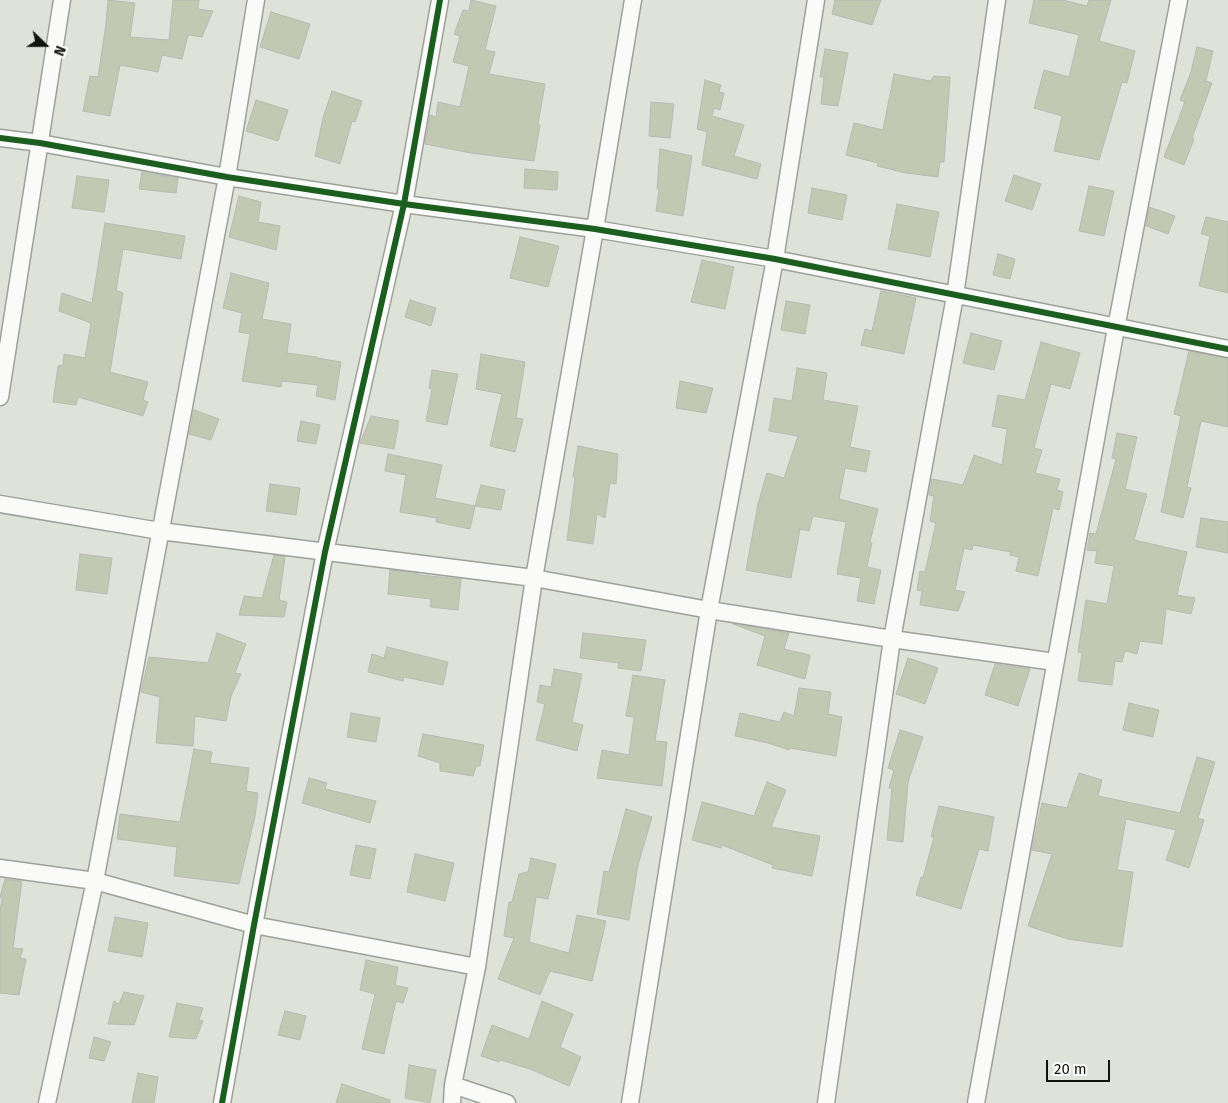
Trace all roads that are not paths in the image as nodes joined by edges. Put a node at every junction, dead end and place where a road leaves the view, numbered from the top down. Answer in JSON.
{"nodes":[{"id":1,"x":62,"y":0,"type":"edge"},
{"id":2,"x":256,"y":0,"type":"edge"},
{"id":3,"x":440,"y":0,"type":"edge"},
{"id":4,"x":633,"y":0,"type":"edge"},
{"id":5,"x":816,"y":0,"type":"edge"},
{"id":6,"x":997,"y":0,"type":"edge"},
{"id":7,"x":1180,"y":0,"type":"edge"},
{"id":8,"x":0,"y":138,"type":"edge"},
{"id":9,"x":40,"y":143,"type":"junction"},
{"id":10,"x":227,"y":177,"type":"junction"},
{"id":11,"x":404,"y":204,"type":"junction"},
{"id":12,"x":595,"y":229,"type":"junction"},
{"id":13,"x":775,"y":259,"type":"junction"},
{"id":14,"x":955,"y":296,"type":"junction"},
{"id":15,"x":1116,"y":328,"type":"junction"},
{"id":16,"x":1228,"y":349,"type":"edge"},
{"id":17,"x":0,"y":397,"type":"edge"},
{"id":18,"x":0,"y":504,"type":"edge"},
{"id":19,"x":160,"y":530,"type":"junction"},
{"id":20,"x":325,"y":552,"type":"junction"},
{"id":21,"x":534,"y":578,"type":"junction"},
{"id":22,"x":709,"y":610,"type":"junction"},
{"id":23,"x":892,"y":639,"type":"junction"},
{"id":24,"x":1056,"y":662,"type":"junction"},
{"id":25,"x":0,"y":868,"type":"edge"},
{"id":26,"x":95,"y":881,"type":"junction"},
{"id":27,"x":254,"y":925,"type":"junction"},
{"id":28,"x":477,"y":967,"type":"junction"},
{"id":29,"x":453,"y":1085,"type":"junction"},
{"id":30,"x":47,"y":1103,"type":"edge"},
{"id":31,"x":222,"y":1103,"type":"edge"},
{"id":32,"x":452,"y":1103,"type":"edge"},
{"id":33,"x":507,"y":1103,"type":"edge"},
{"id":34,"x":630,"y":1103,"type":"edge"},
{"id":35,"x":826,"y":1103,"type":"edge"},
{"id":36,"x":976,"y":1103,"type":"edge"}],
"edges":[{"from":1,"to":9,"type":"street"},
{"from":2,"to":10,"type":"street"},
{"from":3,"to":11,"type":"street"},
{"from":4,"to":12,"type":"street"},
{"from":5,"to":13,"type":"street"},
{"from":6,"to":14,"type":"street"},
{"from":7,"to":15,"type":"street"},
{"from":8,"to":9,"type":"street"},
{"from":9,"to":10,"type":"street"},
{"from":9,"to":17,"type":"street"},
{"from":10,"to":11,"type":"street"},
{"from":10,"to":19,"type":"street"},
{"from":11,"to":12,"type":"street"},
{"from":11,"to":20,"type":"street"},
{"from":12,"to":13,"type":"street"},
{"from":12,"to":21,"type":"street"},
{"from":13,"to":14,"type":"street"},
{"from":13,"to":22,"type":"street"},
{"from":14,"to":15,"type":"street"},
{"from":14,"to":23,"type":"street"},
{"from":15,"to":16,"type":"street"},
{"from":15,"to":24,"type":"street"},
{"from":18,"to":19,"type":"street"},
{"from":19,"to":20,"type":"street"},
{"from":19,"to":26,"type":"street"},
{"from":20,"to":21,"type":"street"},
{"from":20,"to":27,"type":"street"},
{"from":21,"to":22,"type":"street"},
{"from":21,"to":28,"type":"street"},
{"from":22,"to":23,"type":"street"},
{"from":22,"to":34,"type":"street"},
{"from":23,"to":24,"type":"street"},
{"from":23,"to":35,"type":"street"},
{"from":24,"to":36,"type":"street"},
{"from":25,"to":26,"type":"street"},
{"from":26,"to":27,"type":"street"},
{"from":26,"to":30,"type":"street"},
{"from":27,"to":28,"type":"street"},
{"from":27,"to":31,"type":"street"},
{"from":28,"to":29,"type":"street"},
{"from":29,"to":32,"type":"street"},
{"from":29,"to":33,"type":"street"}]}
